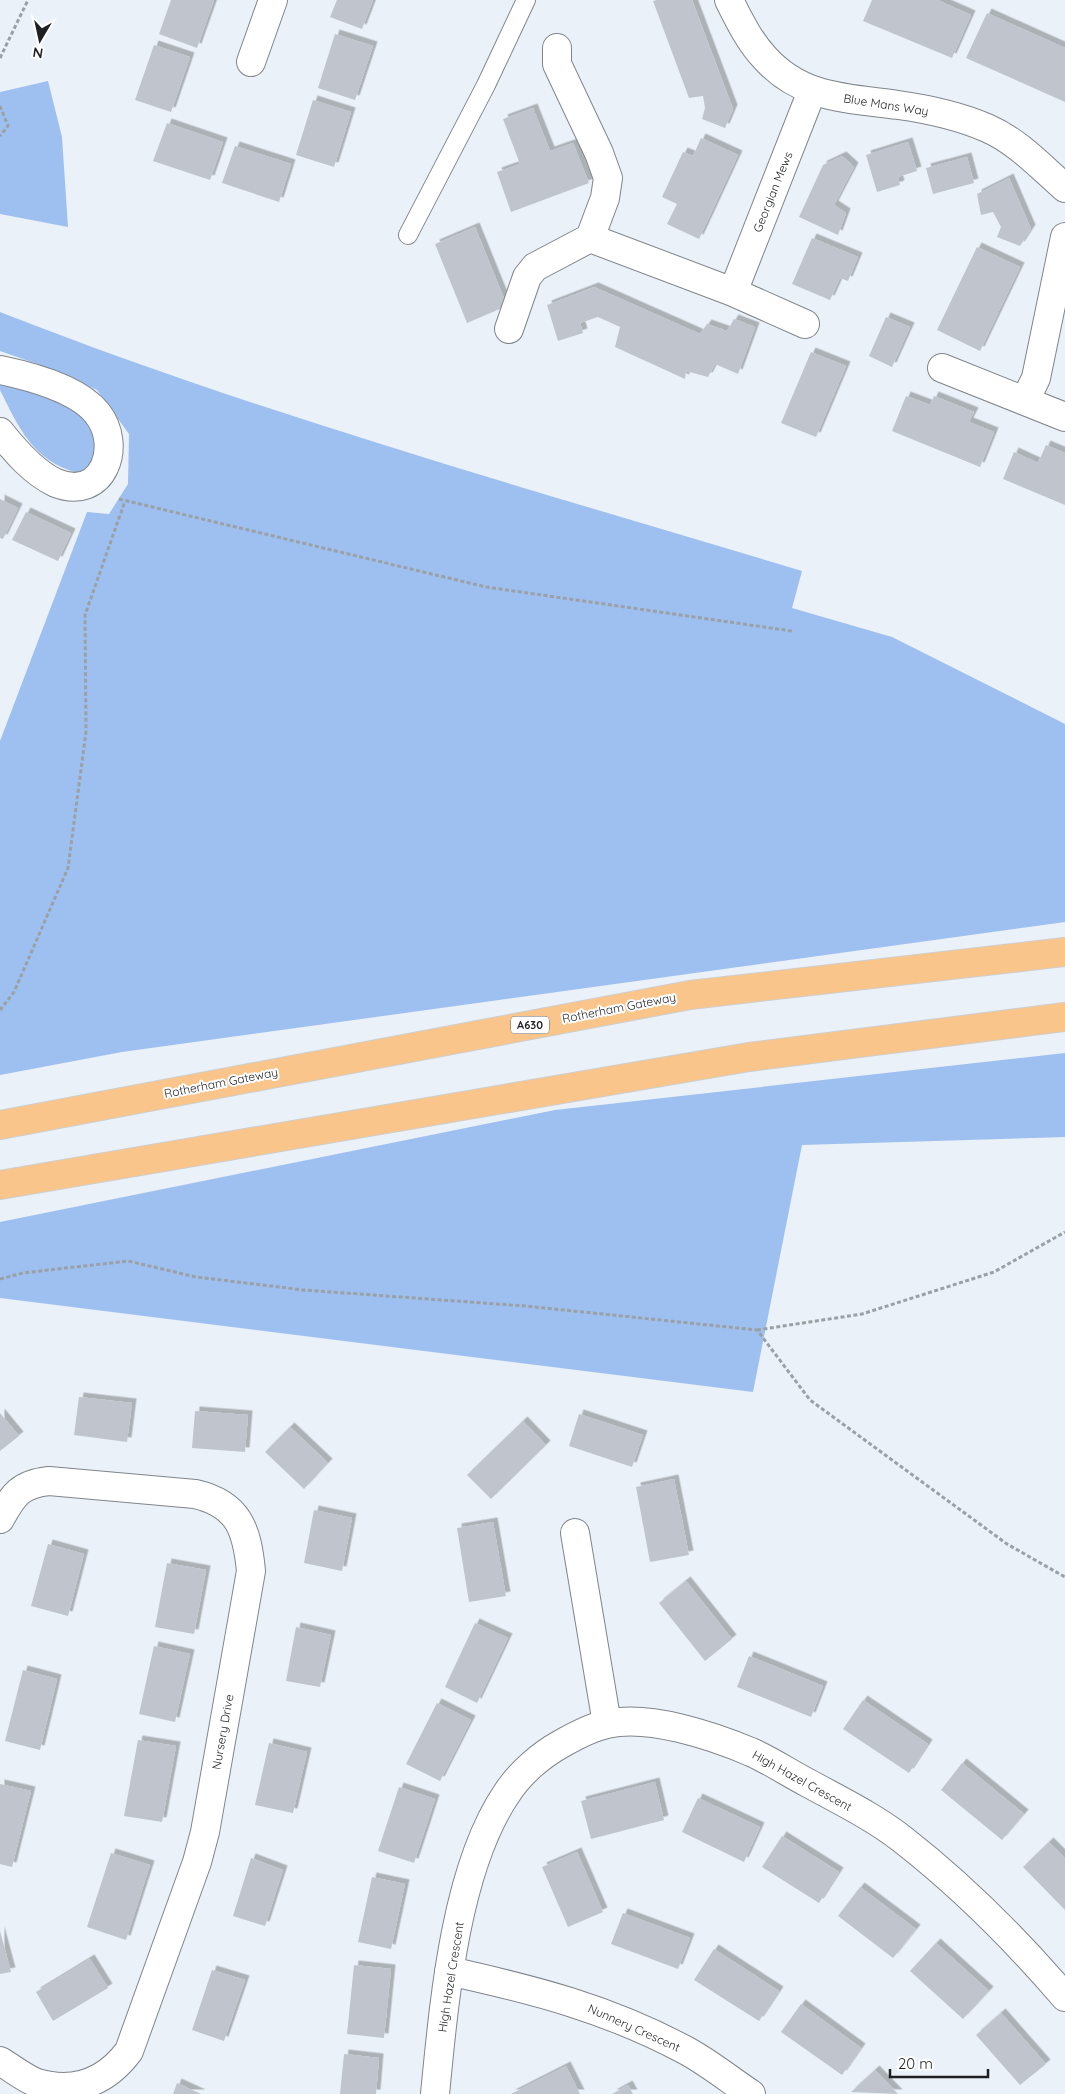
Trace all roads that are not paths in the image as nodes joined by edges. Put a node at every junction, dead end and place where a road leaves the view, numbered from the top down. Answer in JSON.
{"nodes":[{"id":1,"x":274,"y":0,"type":"edge"},
{"id":2,"x":526,"y":0,"type":"edge"},
{"id":3,"x":729,"y":0,"type":"edge"},
{"id":4,"x":556,"y":48,"type":"dead end"},
{"id":5,"x":251,"y":62,"type":"dead end"},
{"id":6,"x":812,"y":92,"type":"junction"},
{"id":7,"x":1065,"y":188,"type":"edge"},
{"id":8,"x":408,"y":235,"type":"dead end"},
{"id":9,"x":1065,"y":237,"type":"edge"},
{"id":10,"x":590,"y":238,"type":"junction"},
{"id":11,"x":733,"y":292,"type":"junction"},
{"id":12,"x":805,"y":324,"type":"dead end"},
{"id":13,"x":509,"y":329,"type":"dead end"},
{"id":14,"x":942,"y":368,"type":"dead end"},
{"id":15,"x":0,"y":370,"type":"edge"},
{"id":16,"x":1025,"y":400,"type":"junction"},
{"id":17,"x":1065,"y":417,"type":"edge"},
{"id":18,"x":0,"y":432,"type":"edge"},
{"id":19,"x":1065,"y":952,"type":"edge"},
{"id":20,"x":1065,"y":1017,"type":"edge"},
{"id":21,"x":0,"y":1124,"type":"edge"},
{"id":22,"x":0,"y":1185,"type":"edge"},
{"id":23,"x":0,"y":1519,"type":"edge"},
{"id":24,"x":575,"y":1533,"type":"dead end"},
{"id":25,"x":607,"y":1724,"type":"junction"},
{"id":26,"x":449,"y":1971,"type":"junction"},
{"id":27,"x":1065,"y":1997,"type":"edge"},
{"id":28,"x":0,"y":2061,"type":"edge"},
{"id":29,"x":435,"y":2094,"type":"edge"},
{"id":30,"x":751,"y":2094,"type":"edge"}],
"edges":[{"from":1,"to":5,"type":"street"},
{"from":2,"to":8,"type":"lane"},
{"from":3,"to":6,"type":"street","name":"Blue Mans Way"},
{"from":4,"to":10,"type":"street"},
{"from":6,"to":7,"type":"street","name":"Blue Mans Way"},
{"from":6,"to":11,"type":"street","name":"Georgian Mews"},
{"from":9,"to":16,"type":"street"},
{"from":10,"to":11,"type":"street"},
{"from":10,"to":13,"type":"street"},
{"from":11,"to":12,"type":"street"},
{"from":14,"to":16,"type":"street"},
{"from":15,"to":18,"type":"street"},
{"from":16,"to":17,"type":"street"},
{"from":19,"to":21,"type":"highway","name":"Rotherham Gateway","number":"A630"},
{"from":20,"to":22,"type":"highway"},
{"from":23,"to":28,"type":"street","name":"Nursery Drive"},
{"from":24,"to":25,"type":"street"},
{"from":25,"to":26,"type":"street","name":"High Hazel Crescent"},
{"from":25,"to":27,"type":"street","name":"High Hazel Crescent"},
{"from":26,"to":29,"type":"street","name":"High Hazel Crescent"},
{"from":26,"to":30,"type":"street","name":"Nunnery Crescent"}]}
